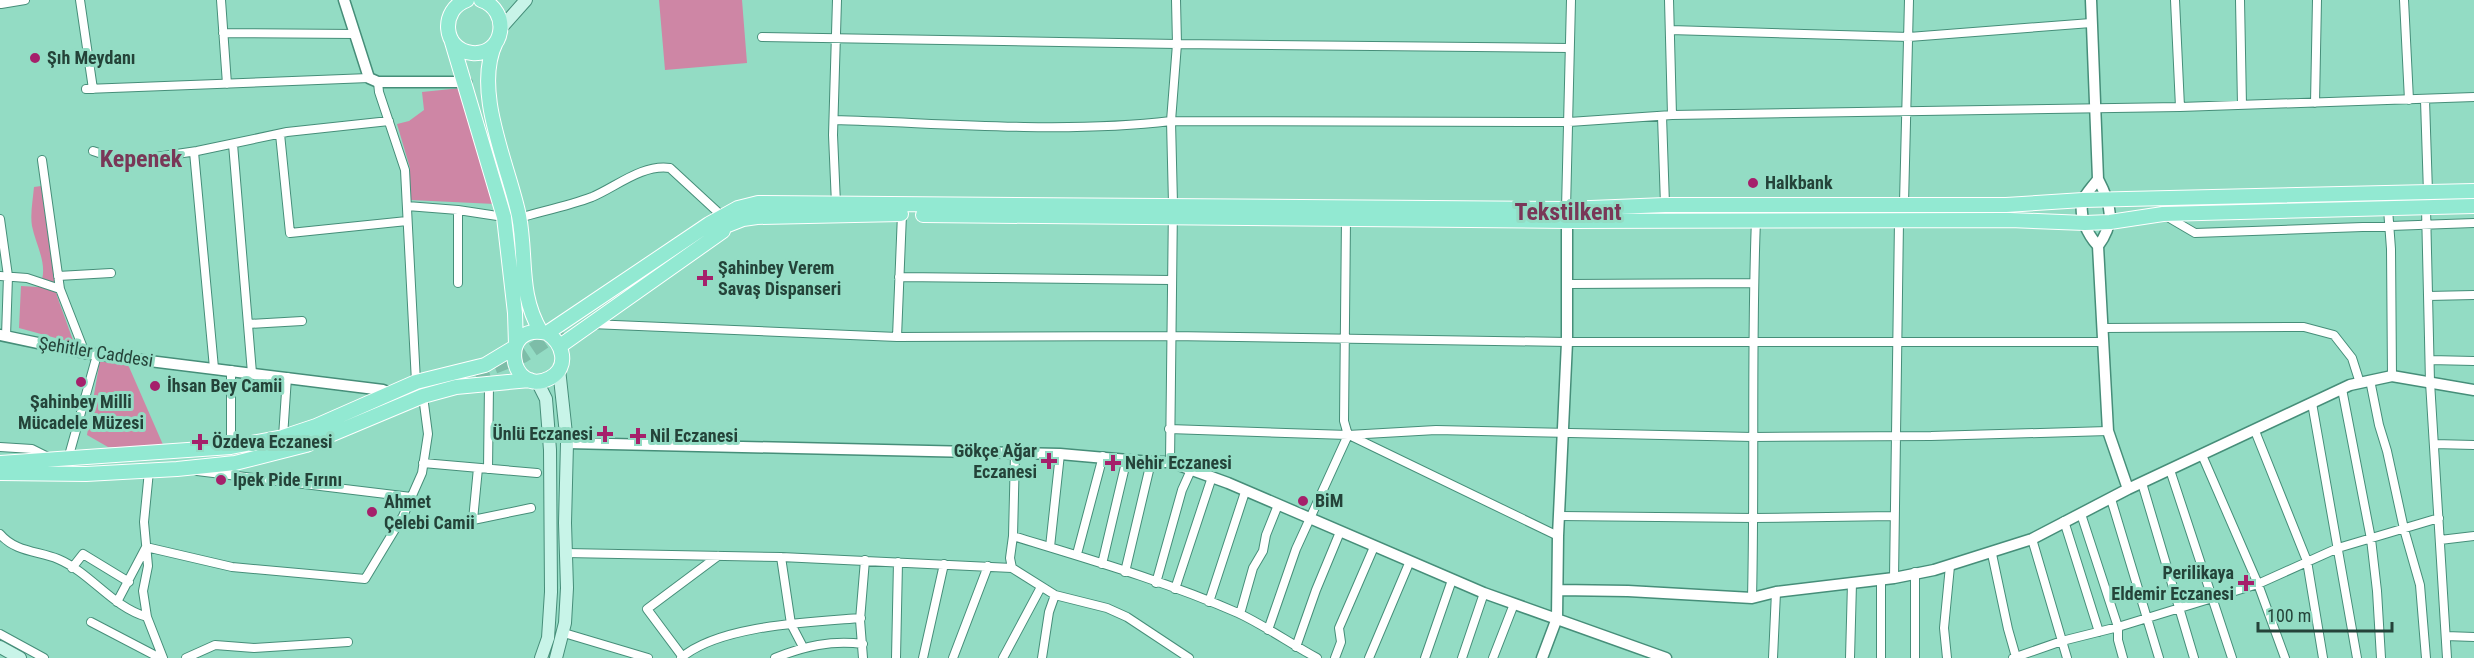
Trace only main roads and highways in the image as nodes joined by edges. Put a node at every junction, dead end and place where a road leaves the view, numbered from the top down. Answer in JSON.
{"nodes":[{"id":1,"x":441,"y":0,"type":"edge"},
{"id":2,"x":467,"y":0,"type":"edge"},
{"id":3,"x":485,"y":0,"type":"edge"},
{"id":4,"x":526,"y":0,"type":"edge"},
{"id":5,"x":451,"y":12,"type":"junction"},
{"id":6,"x":502,"y":27,"type":"junction"},
{"id":7,"x":452,"y":42,"type":"junction"},
{"id":8,"x":496,"y":42,"type":"junction"},
{"id":9,"x":2474,"y":191,"type":"edge"},
{"id":10,"x":2474,"y":206,"type":"edge"},
{"id":11,"x":738,"y":208,"type":"junction"},
{"id":12,"x":1173,"y":211,"type":"junction"},
{"id":13,"x":1567,"y":215,"type":"junction"},
{"id":14,"x":757,"y":217,"type":"junction"},
{"id":15,"x":701,"y":235,"type":"junction"},
{"id":16,"x":568,"y":326,"type":"tunnel mouth"},
{"id":17,"x":544,"y":332,"type":"junction"},
{"id":18,"x":515,"y":346,"type":"junction"},
{"id":19,"x":560,"y":346,"type":"junction"},
{"id":20,"x":559,"y":369,"type":"junction"},
{"id":21,"x":534,"y":381,"type":"junction"},
{"id":22,"x":267,"y":445,"type":"dead end"},
{"id":23,"x":25,"y":461,"type":"junction"},
{"id":24,"x":0,"y":463,"type":"edge"},
{"id":25,"x":119,"y":464,"type":"junction"},
{"id":26,"x":0,"y":473,"type":"edge"},
{"id":27,"x":0,"y":647,"type":"edge"},
{"id":28,"x":20,"y":658,"type":"edge"},
{"id":29,"x":541,"y":658,"type":"edge"},
{"id":30,"x":556,"y":658,"type":"edge"}],
"edges":[{"from":1,"to":5,"type":"main road"},
{"from":2,"to":5,"type":"main road"},
{"from":3,"to":6,"type":"main road"},
{"from":4,"to":6,"type":"main road"},
{"from":5,"to":7,"type":"main road"},
{"from":6,"to":8,"type":"main road"},
{"from":7,"to":8,"type":"main road"},
{"from":7,"to":18,"type":"main road"},
{"from":8,"to":17,"type":"main road"},
{"from":9,"to":13,"type":"main road"},
{"from":10,"to":13,"type":"main road"},
{"from":11,"to":12,"type":"main road"},
{"from":11,"to":15,"type":"main road"},
{"from":11,"to":17,"type":"main road"},
{"from":12,"to":13,"type":"main road"},
{"from":12,"to":13,"type":"main road"},
{"from":12,"to":14,"type":"main road"},
{"from":14,"to":15,"type":"main road"},
{"from":14,"to":19,"type":"main road"},
{"from":15,"to":16,"type":"main road"},
{"from":17,"to":18,"type":"main road"},
{"from":17,"to":19,"type":"main road"},
{"from":18,"to":21,"type":"main road"},
{"from":18,"to":23,"type":"main road"},
{"from":19,"to":20,"type":"main road"},
{"from":20,"to":21,"type":"main road"},
{"from":20,"to":30,"type":"main road"},
{"from":21,"to":26,"type":"main road"},
{"from":21,"to":29,"type":"main road"},
{"from":22,"to":25,"type":"main road"},
{"from":23,"to":24,"type":"main road"},
{"from":23,"to":25,"type":"main road"},
{"from":25,"to":26,"type":"main road"},
{"from":27,"to":28,"type":"main road"}]}
